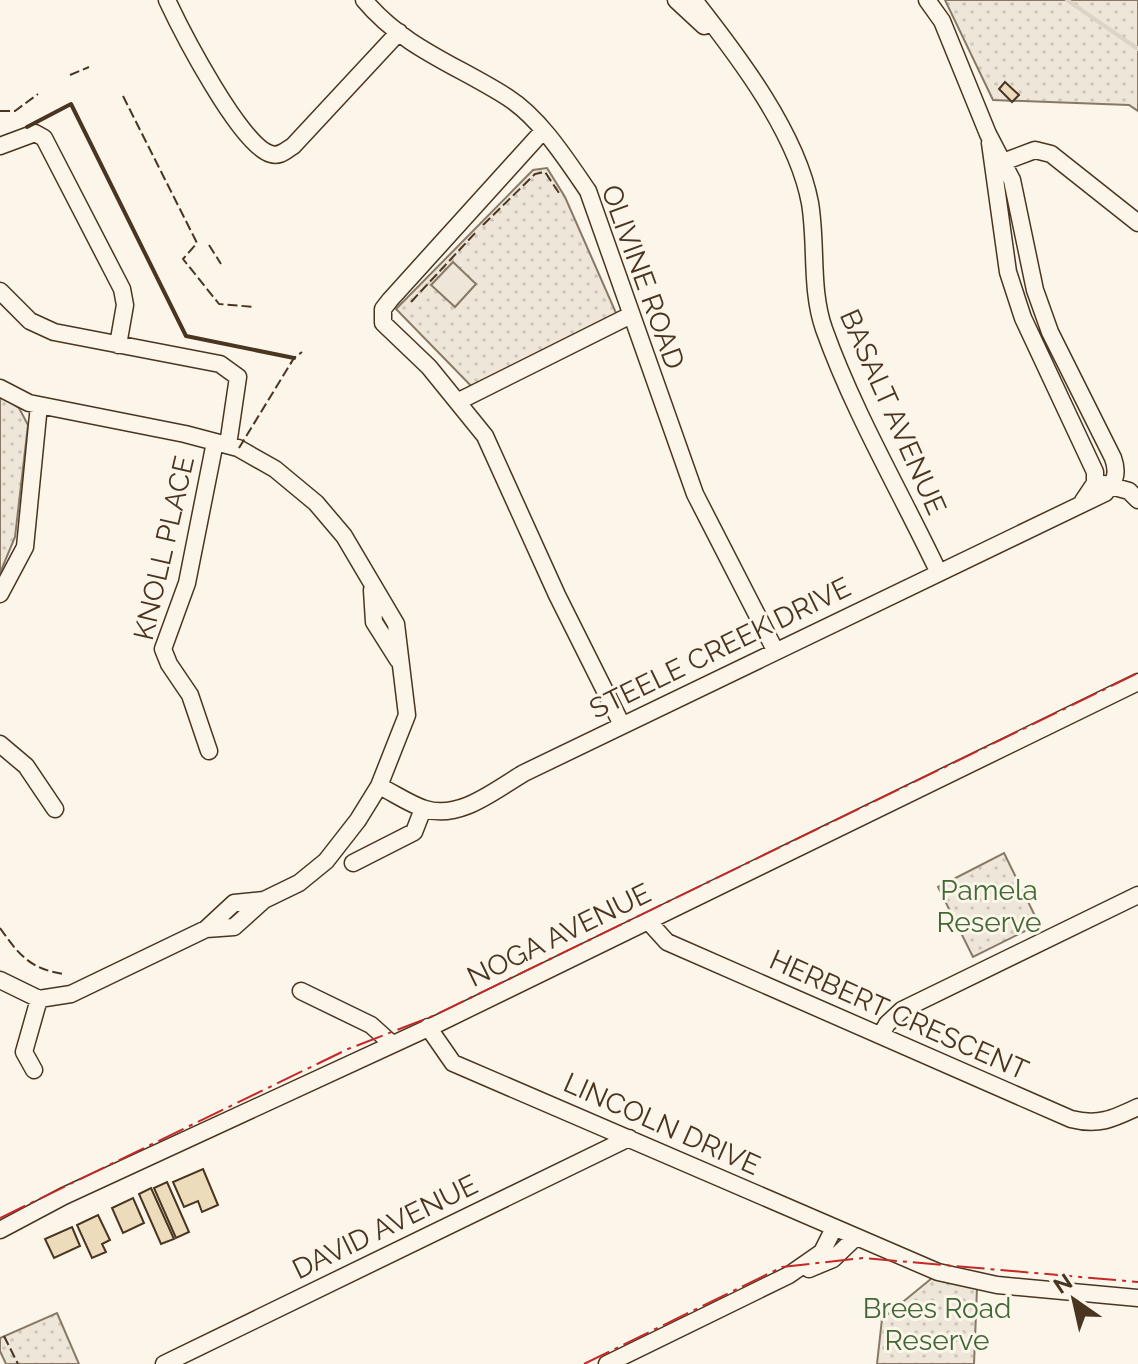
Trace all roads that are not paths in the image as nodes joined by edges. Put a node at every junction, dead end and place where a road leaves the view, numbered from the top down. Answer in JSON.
{"nodes":[{"id":1,"x":167,"y":0,"type":"edge"},
{"id":2,"x":364,"y":0,"type":"edge"},
{"id":3,"x":676,"y":0,"type":"edge"},
{"id":4,"x":694,"y":0,"type":"edge"},
{"id":5,"x":927,"y":0,"type":"edge"},
{"id":6,"x":399,"y":32,"type":"junction"},
{"id":7,"x":731,"y":53,"type":"junction"},
{"id":8,"x":542,"y":132,"type":"junction"},
{"id":9,"x":988,"y":134,"type":"junction"},
{"id":10,"x":0,"y":146,"type":"edge"},
{"id":11,"x":1003,"y":162,"type":"junction"},
{"id":12,"x":1138,"y":223,"type":"edge"},
{"id":13,"x":0,"y":291,"type":"edge"},
{"id":14,"x":631,"y":315,"type":"junction"},
{"id":15,"x":118,"y":345,"type":"junction"},
{"id":16,"x":0,"y":388,"type":"edge"},
{"id":17,"x":459,"y":401,"type":"junction"},
{"id":18,"x":39,"y":405,"type":"junction"},
{"id":19,"x":222,"y":444,"type":"junction"},
{"id":20,"x":1095,"y":483,"type":"junction"},
{"id":21,"x":1113,"y":484,"type":"junction"},
{"id":22,"x":1138,"y":500,"type":"edge"},
{"id":23,"x":1083,"y":501,"type":"junction"},
{"id":24,"x":938,"y":571,"type":"junction"},
{"id":25,"x":0,"y":594,"type":"edge"},
{"id":26,"x":775,"y":650,"type":"junction"},
{"id":27,"x":1138,"y":682,"type":"edge"},
{"id":28,"x":622,"y":725,"type":"junction"},
{"id":29,"x":0,"y":744,"type":"edge"},
{"id":30,"x":209,"y":751,"type":"dead end"},
{"id":31,"x":379,"y":786,"type":"junction"},
{"id":32,"x":55,"y":809,"type":"dead end"},
{"id":33,"x":423,"y":809,"type":"junction"},
{"id":34,"x":353,"y":863,"type":"dead end"},
{"id":35,"x":1138,"y":895,"type":"edge"},
{"id":36,"x":648,"y":921,"type":"junction"},
{"id":37,"x":0,"y":980,"type":"edge"},
{"id":38,"x":301,"y":991,"type":"dead end"},
{"id":39,"x":39,"y":999,"type":"junction"},
{"id":40,"x":434,"y":1025,"type":"junction"},
{"id":41,"x":881,"y":1035,"type":"junction"},
{"id":42,"x":391,"y":1043,"type":"junction"},
{"id":43,"x":34,"y":1070,"type":"dead end"},
{"id":44,"x":1138,"y":1107,"type":"edge"},
{"id":45,"x":629,"y":1138,"type":"junction"},
{"id":46,"x":834,"y":1228,"type":"junction"},
{"id":47,"x":0,"y":1230,"type":"edge"},
{"id":48,"x":856,"y":1237,"type":"junction"},
{"id":49,"x":789,"y":1275,"type":"junction"},
{"id":50,"x":1138,"y":1298,"type":"edge"},
{"id":51,"x":164,"y":1364,"type":"edge"},
{"id":52,"x":607,"y":1364,"type":"edge"}],
"edges":[{"from":1,"to":6,"type":"street"},
{"from":2,"to":6,"type":"street","name":"OLIVINE ROAD"},
{"from":3,"to":7,"type":"street","name":"BASALT AVENUE"},
{"from":4,"to":7,"type":"street","name":"BASALT AVENUE"},
{"from":5,"to":9,"type":"street"},
{"from":6,"to":8,"type":"street","name":"OLIVINE ROAD"},
{"from":7,"to":24,"type":"street","name":"BASALT AVENUE"},
{"from":8,"to":14,"type":"street","name":"OLIVINE ROAD"},
{"from":8,"to":17,"type":"street"},
{"from":9,"to":11,"type":"street"},
{"from":9,"to":20,"type":"street"},
{"from":10,"to":15,"type":"street"},
{"from":11,"to":12,"type":"street"},
{"from":11,"to":21,"type":"street"},
{"from":13,"to":15,"type":"street"},
{"from":14,"to":17,"type":"street"},
{"from":14,"to":26,"type":"street","name":"OLIVINE ROAD"},
{"from":15,"to":19,"type":"street","name":"KNOLL PLACE"},
{"from":16,"to":18,"type":"street"},
{"from":17,"to":28,"type":"street"},
{"from":18,"to":19,"type":"street"},
{"from":18,"to":25,"type":"street"},
{"from":19,"to":30,"type":"street","name":"KNOLL PLACE"},
{"from":19,"to":31,"type":"street"},
{"from":20,"to":21,"type":"street"},
{"from":20,"to":23,"type":"street"},
{"from":21,"to":22,"type":"street"},
{"from":21,"to":23,"type":"street","name":"STEELE CREEK DRIVE"},
{"from":23,"to":24,"type":"street","name":"STEELE CREEK DRIVE"},
{"from":24,"to":26,"type":"street","name":"STEELE CREEK DRIVE"},
{"from":26,"to":28,"type":"street","name":"STEELE CREEK DRIVE"},
{"from":27,"to":36,"type":"street","name":"NOGA AVENUE"},
{"from":28,"to":33,"type":"street","name":"STEELE CREEK DRIVE"},
{"from":29,"to":32,"type":"street"},
{"from":31,"to":33,"type":"street"},
{"from":31,"to":39,"type":"street"},
{"from":33,"to":34,"type":"street"},
{"from":35,"to":41,"type":"street"},
{"from":36,"to":40,"type":"street","name":"NOGA AVENUE"},
{"from":36,"to":41,"type":"street","name":"HERBERT CRESCENT"},
{"from":37,"to":39,"type":"street"},
{"from":38,"to":42,"type":"street"},
{"from":39,"to":43,"type":"street"},
{"from":40,"to":42,"type":"street","name":"NOGA AVENUE"},
{"from":40,"to":45,"type":"street","name":"LINCOLN DRIVE"},
{"from":41,"to":44,"type":"street","name":"HERBERT CRESCENT"},
{"from":42,"to":47,"type":"street","name":"NOGA AVENUE"},
{"from":45,"to":46,"type":"street","name":"LINCOLN DRIVE"},
{"from":45,"to":51,"type":"street","name":"DAVID AVENUE"},
{"from":46,"to":48,"type":"street","name":"LINCOLN DRIVE"},
{"from":46,"to":49,"type":"street"},
{"from":48,"to":49,"type":"street"},
{"from":48,"to":50,"type":"street","name":"LINCOLN DRIVE"},
{"from":49,"to":52,"type":"street"}]}
